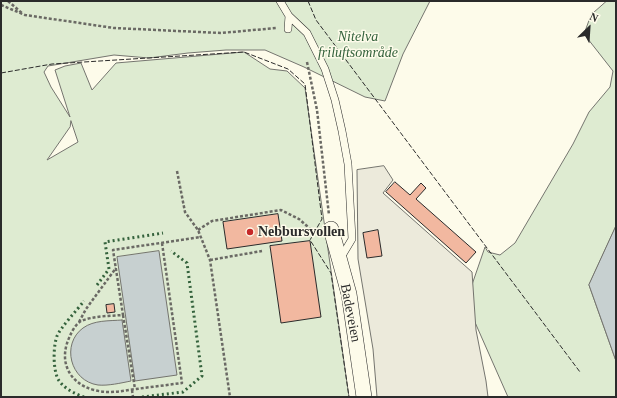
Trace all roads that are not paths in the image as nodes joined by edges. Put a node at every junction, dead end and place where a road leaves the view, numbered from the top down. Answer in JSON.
{"nodes":[{"id":1,"x":280,"y":1,"type":"edge"},
{"id":2,"x":289,"y":16,"type":"junction"},
{"id":3,"x":288,"y":29,"type":"road end"},
{"id":4,"x":331,"y":229,"type":"road end"},
{"id":5,"x":339,"y":261,"type":"junction"},
{"id":6,"x":364,"y":397,"type":"edge"}],
"edges":[{"from":1,"to":2,"type":"lane"},
{"from":2,"to":3,"type":"lane"},
{"from":2,"to":5,"type":"lane"},
{"from":4,"to":5,"type":"street","name":"Badeveien"},
{"from":5,"to":6,"type":"street","name":"Badeveien"}]}
